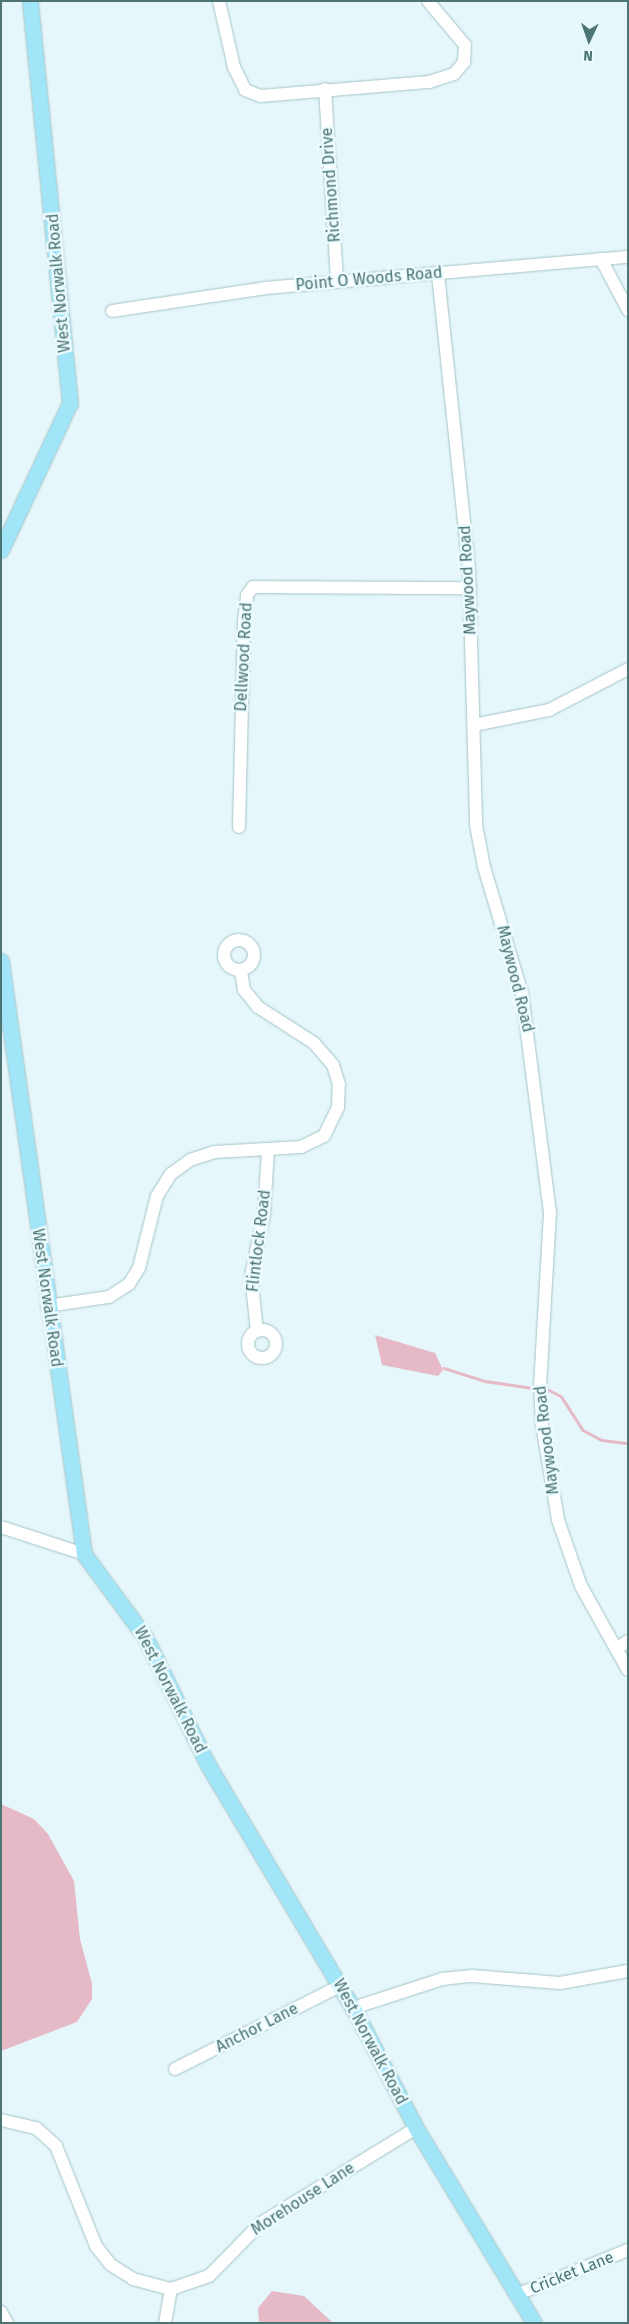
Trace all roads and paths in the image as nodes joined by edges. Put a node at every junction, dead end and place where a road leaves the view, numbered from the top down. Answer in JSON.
{"nodes":[{"id":1,"x":30,"y":1,"type":"edge"},
{"id":2,"x":219,"y":1,"type":"edge"},
{"id":3,"x":428,"y":1,"type":"edge"},
{"id":4,"x":325,"y":89,"type":"junction"},
{"id":5,"x":628,"y":257,"type":"edge"},
{"id":6,"x":601,"y":259,"type":"junction"},
{"id":7,"x":438,"y":274,"type":"junction"},
{"id":8,"x":337,"y":281,"type":"junction"},
{"id":9,"x":628,"y":310,"type":"edge"},
{"id":10,"x":112,"y":311,"type":"dead end"},
{"id":11,"x":1,"y":550,"type":"edge"},
{"id":12,"x":470,"y":588,"type":"junction"},
{"id":13,"x":628,"y":669,"type":"edge"},
{"id":14,"x":474,"y":725,"type":"junction"},
{"id":15,"x":239,"y":827,"type":"dead end"},
{"id":16,"x":1,"y":961,"type":"edge"},
{"id":17,"x":241,"y":970,"type":"dead end"},
{"id":18,"x":7,"y":1034,"type":"edge"},
{"id":19,"x":268,"y":1150,"type":"junction"},
{"id":20,"x":47,"y":1306,"type":"junction"},
{"id":21,"x":258,"y":1331,"type":"dead end"},
{"id":22,"x":1,"y":1526,"type":"edge"},
{"id":23,"x":84,"y":1554,"type":"junction"},
{"id":24,"x":628,"y":1641,"type":"edge"},
{"id":25,"x":616,"y":1649,"type":"junction"},
{"id":26,"x":628,"y":1670,"type":"edge"},
{"id":27,"x":628,"y":1971,"type":"edge"},
{"id":28,"x":340,"y":1986,"type":"junction"},
{"id":29,"x":353,"y":2008,"type":"junction"},
{"id":30,"x":175,"y":2070,"type":"dead end"},
{"id":31,"x":1,"y":2120,"type":"edge"},
{"id":32,"x":416,"y":2128,"type":"junction"},
{"id":33,"x":628,"y":2250,"type":"edge"},
{"id":34,"x":172,"y":2290,"type":"junction"},
{"id":35,"x":516,"y":2295,"type":"junction"},
{"id":36,"x":1,"y":2312,"type":"edge"},
{"id":37,"x":7,"y":2323,"type":"edge"},
{"id":38,"x":165,"y":2323,"type":"edge"},
{"id":39,"x":534,"y":2323,"type":"edge"}],
"edges":[{"from":1,"to":11,"type":"main road","name":"West Norwalk Road"},
{"from":2,"to":4,"type":"street"},
{"from":3,"to":4,"type":"street"},
{"from":4,"to":8,"type":"street","name":"Richmond Drive"},
{"from":5,"to":6,"type":"street","name":"Point O Woods Road"},
{"from":6,"to":7,"type":"street","name":"Point O Woods Road"},
{"from":6,"to":9,"type":"street"},
{"from":7,"to":8,"type":"street","name":"Point O Woods Road"},
{"from":7,"to":12,"type":"street","name":"Maywood Road"},
{"from":8,"to":10,"type":"street","name":"Point O Woods Road"},
{"from":12,"to":14,"type":"street","name":"Maywood Road"},
{"from":12,"to":15,"type":"street","name":"Dellwood Road"},
{"from":13,"to":14,"type":"street"},
{"from":14,"to":25,"type":"street","name":"Maywood Road"},
{"from":16,"to":18,"type":"main road","name":"West Norwalk Road"},
{"from":17,"to":19,"type":"street"},
{"from":18,"to":20,"type":"main road","name":"West Norwalk Road"},
{"from":19,"to":20,"type":"street"},
{"from":19,"to":21,"type":"street","name":"Flintlock Road"},
{"from":20,"to":23,"type":"main road","name":"West Norwalk Road"},
{"from":22,"to":23,"type":"street"},
{"from":23,"to":28,"type":"main road","name":"West Norwalk Road"},
{"from":24,"to":25,"type":"street"},
{"from":25,"to":26,"type":"street","name":"Maywood Road"},
{"from":27,"to":29,"type":"street"},
{"from":28,"to":29,"type":"main road","name":"West Norwalk Road"},
{"from":28,"to":30,"type":"street","name":"Anchor Lane"},
{"from":29,"to":32,"type":"main road","name":"West Norwalk Road"},
{"from":31,"to":34,"type":"street"},
{"from":32,"to":34,"type":"street","name":"Morehouse Lane"},
{"from":32,"to":35,"type":"main road","name":"West Norwalk Road"},
{"from":33,"to":35,"type":"street","name":"Cricket Lane"},
{"from":34,"to":38,"type":"street"},
{"from":35,"to":39,"type":"main road","name":"West Norwalk Road"},
{"from":36,"to":37,"type":"street"}]}
